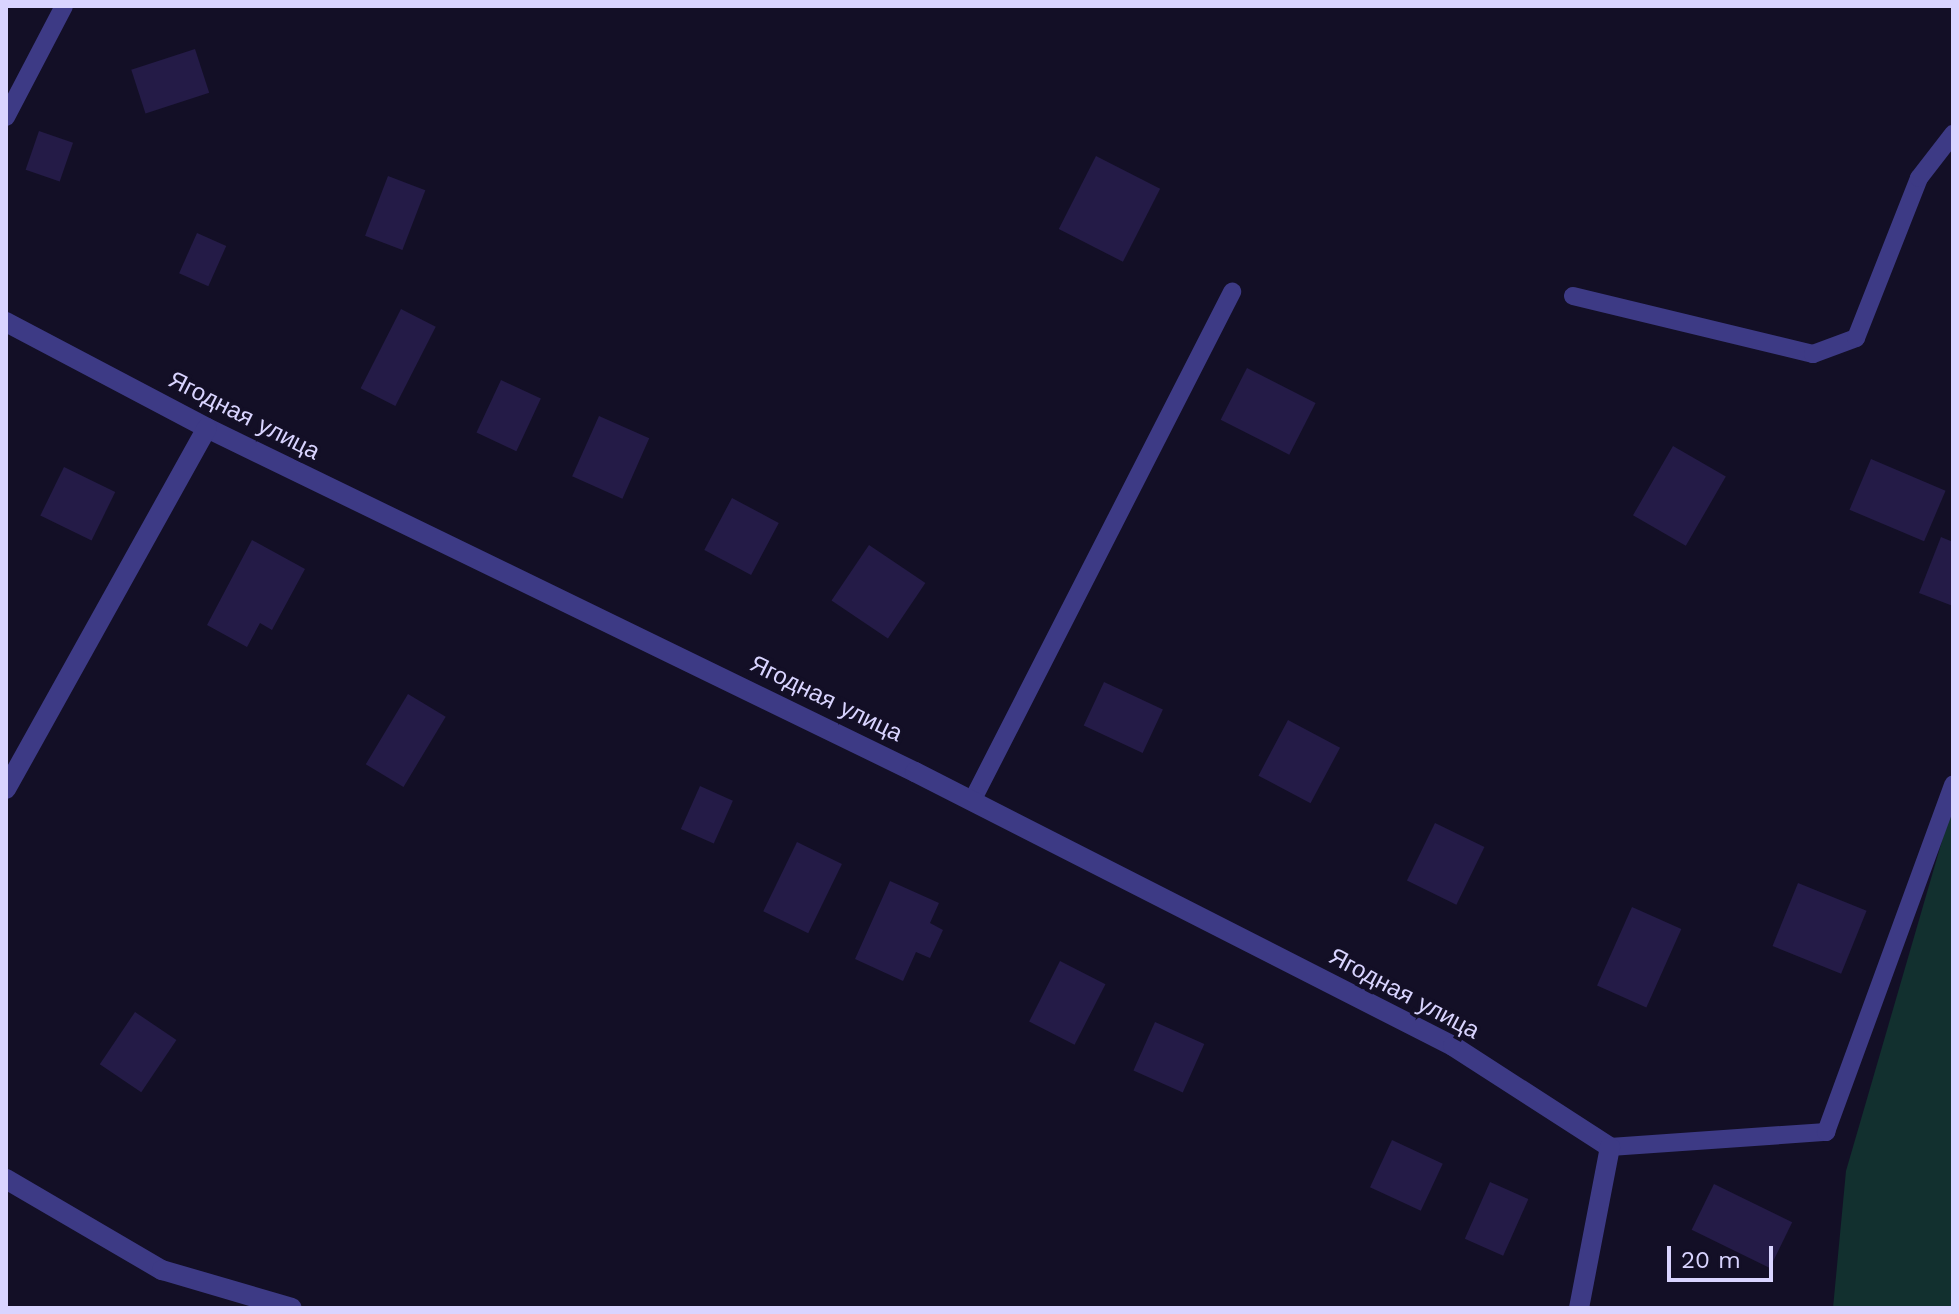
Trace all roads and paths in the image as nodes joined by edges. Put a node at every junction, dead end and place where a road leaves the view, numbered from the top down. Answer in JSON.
{"nodes":[{"id":1,"x":64,"y":6,"type":"edge"},
{"id":2,"x":6,"y":117,"type":"edge"},
{"id":3,"x":1953,"y":134,"type":"edge"},
{"id":4,"x":1232,"y":292,"type":"dead end"},
{"id":5,"x":1573,"y":296,"type":"dead end"},
{"id":6,"x":6,"y":322,"type":"edge"},
{"id":7,"x":207,"y":428,"type":"junction"},
{"id":8,"x":1953,"y":785,"type":"edge"},
{"id":9,"x":6,"y":789,"type":"edge"},
{"id":10,"x":972,"y":801,"type":"junction"},
{"id":11,"x":1610,"y":1147,"type":"junction"},
{"id":12,"x":6,"y":1179,"type":"edge"},
{"id":13,"x":292,"y":1308,"type":"edge"},
{"id":14,"x":1579,"y":1308,"type":"edge"}],
"edges":[{"from":1,"to":2,"type":"lane"},
{"from":3,"to":5,"type":"lane"},
{"from":4,"to":10,"type":"lane"},
{"from":6,"to":7,"type":"street","name":"Ягодная улица"},
{"from":7,"to":9,"type":"street"},
{"from":7,"to":10,"type":"street","name":"Ягодная улица"},
{"from":8,"to":11,"type":"lane"},
{"from":10,"to":11,"type":"street","name":"Ягодная улица"},
{"from":11,"to":14,"type":"street"},
{"from":12,"to":13,"type":"street"}]}
